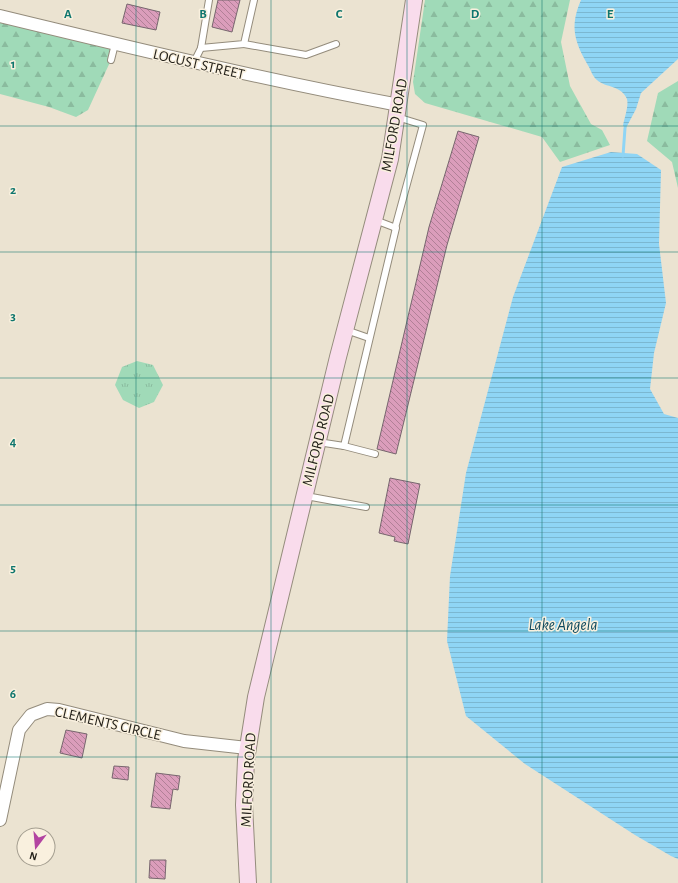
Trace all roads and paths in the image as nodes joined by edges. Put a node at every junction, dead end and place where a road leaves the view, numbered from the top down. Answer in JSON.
{"nodes":[{"id":1,"x":209,"y":0,"type":"edge"},
{"id":2,"x":254,"y":0,"type":"edge"},
{"id":3,"x":414,"y":0,"type":"edge"},
{"id":4,"x":0,"y":16,"type":"edge"},
{"id":5,"x":115,"y":44,"type":"junction"},
{"id":6,"x":244,"y":44,"type":"junction"},
{"id":7,"x":336,"y":44,"type":"dead end"},
{"id":8,"x":201,"y":48,"type":"junction"},
{"id":9,"x":111,"y":60,"type":"dead end"},
{"id":10,"x":194,"y":62,"type":"junction"},
{"id":11,"x":398,"y":111,"type":"junction"},
{"id":12,"x":374,"y":220,"type":"junction"},
{"id":13,"x":395,"y":228,"type":"junction"},
{"id":14,"x":345,"y":330,"type":"junction"},
{"id":15,"x":369,"y":338,"type":"junction"},
{"id":16,"x":317,"y":442,"type":"junction"},
{"id":17,"x":344,"y":446,"type":"junction"},
{"id":18,"x":375,"y":454,"type":"dead end"},
{"id":19,"x":304,"y":495,"type":"junction"},
{"id":20,"x":366,"y":507,"type":"dead end"},
{"id":21,"x":247,"y":748,"type":"junction"},
{"id":22,"x":0,"y":820,"type":"edge"},
{"id":23,"x":248,"y":883,"type":"edge"}],
"edges":[{"from":1,"to":8,"type":"lane"},
{"from":2,"to":6,"type":"lane"},
{"from":3,"to":11,"type":"street","name":"MILFORD ROAD"},
{"from":4,"to":5,"type":"street","name":"LOCUST STREET"},
{"from":5,"to":9,"type":"lane"},
{"from":5,"to":10,"type":"street","name":"LOCUST STREET"},
{"from":6,"to":7,"type":"lane"},
{"from":6,"to":8,"type":"lane"},
{"from":8,"to":10,"type":"lane"},
{"from":10,"to":11,"type":"street","name":"LOCUST STREET"},
{"from":11,"to":12,"type":"street","name":"MILFORD ROAD"},
{"from":11,"to":13,"type":"lane"},
{"from":12,"to":13,"type":"lane"},
{"from":12,"to":14,"type":"street","name":"MILFORD ROAD"},
{"from":13,"to":15,"type":"lane"},
{"from":14,"to":15,"type":"lane"},
{"from":14,"to":16,"type":"street","name":"MILFORD ROAD"},
{"from":15,"to":17,"type":"lane"},
{"from":16,"to":17,"type":"lane"},
{"from":16,"to":19,"type":"street","name":"MILFORD ROAD"},
{"from":17,"to":18,"type":"lane"},
{"from":19,"to":20,"type":"lane"},
{"from":19,"to":21,"type":"street","name":"MILFORD ROAD"},
{"from":21,"to":22,"type":"street","name":"CLEMENTS CIRCLE"},
{"from":21,"to":23,"type":"street","name":"MILFORD ROAD"}]}
